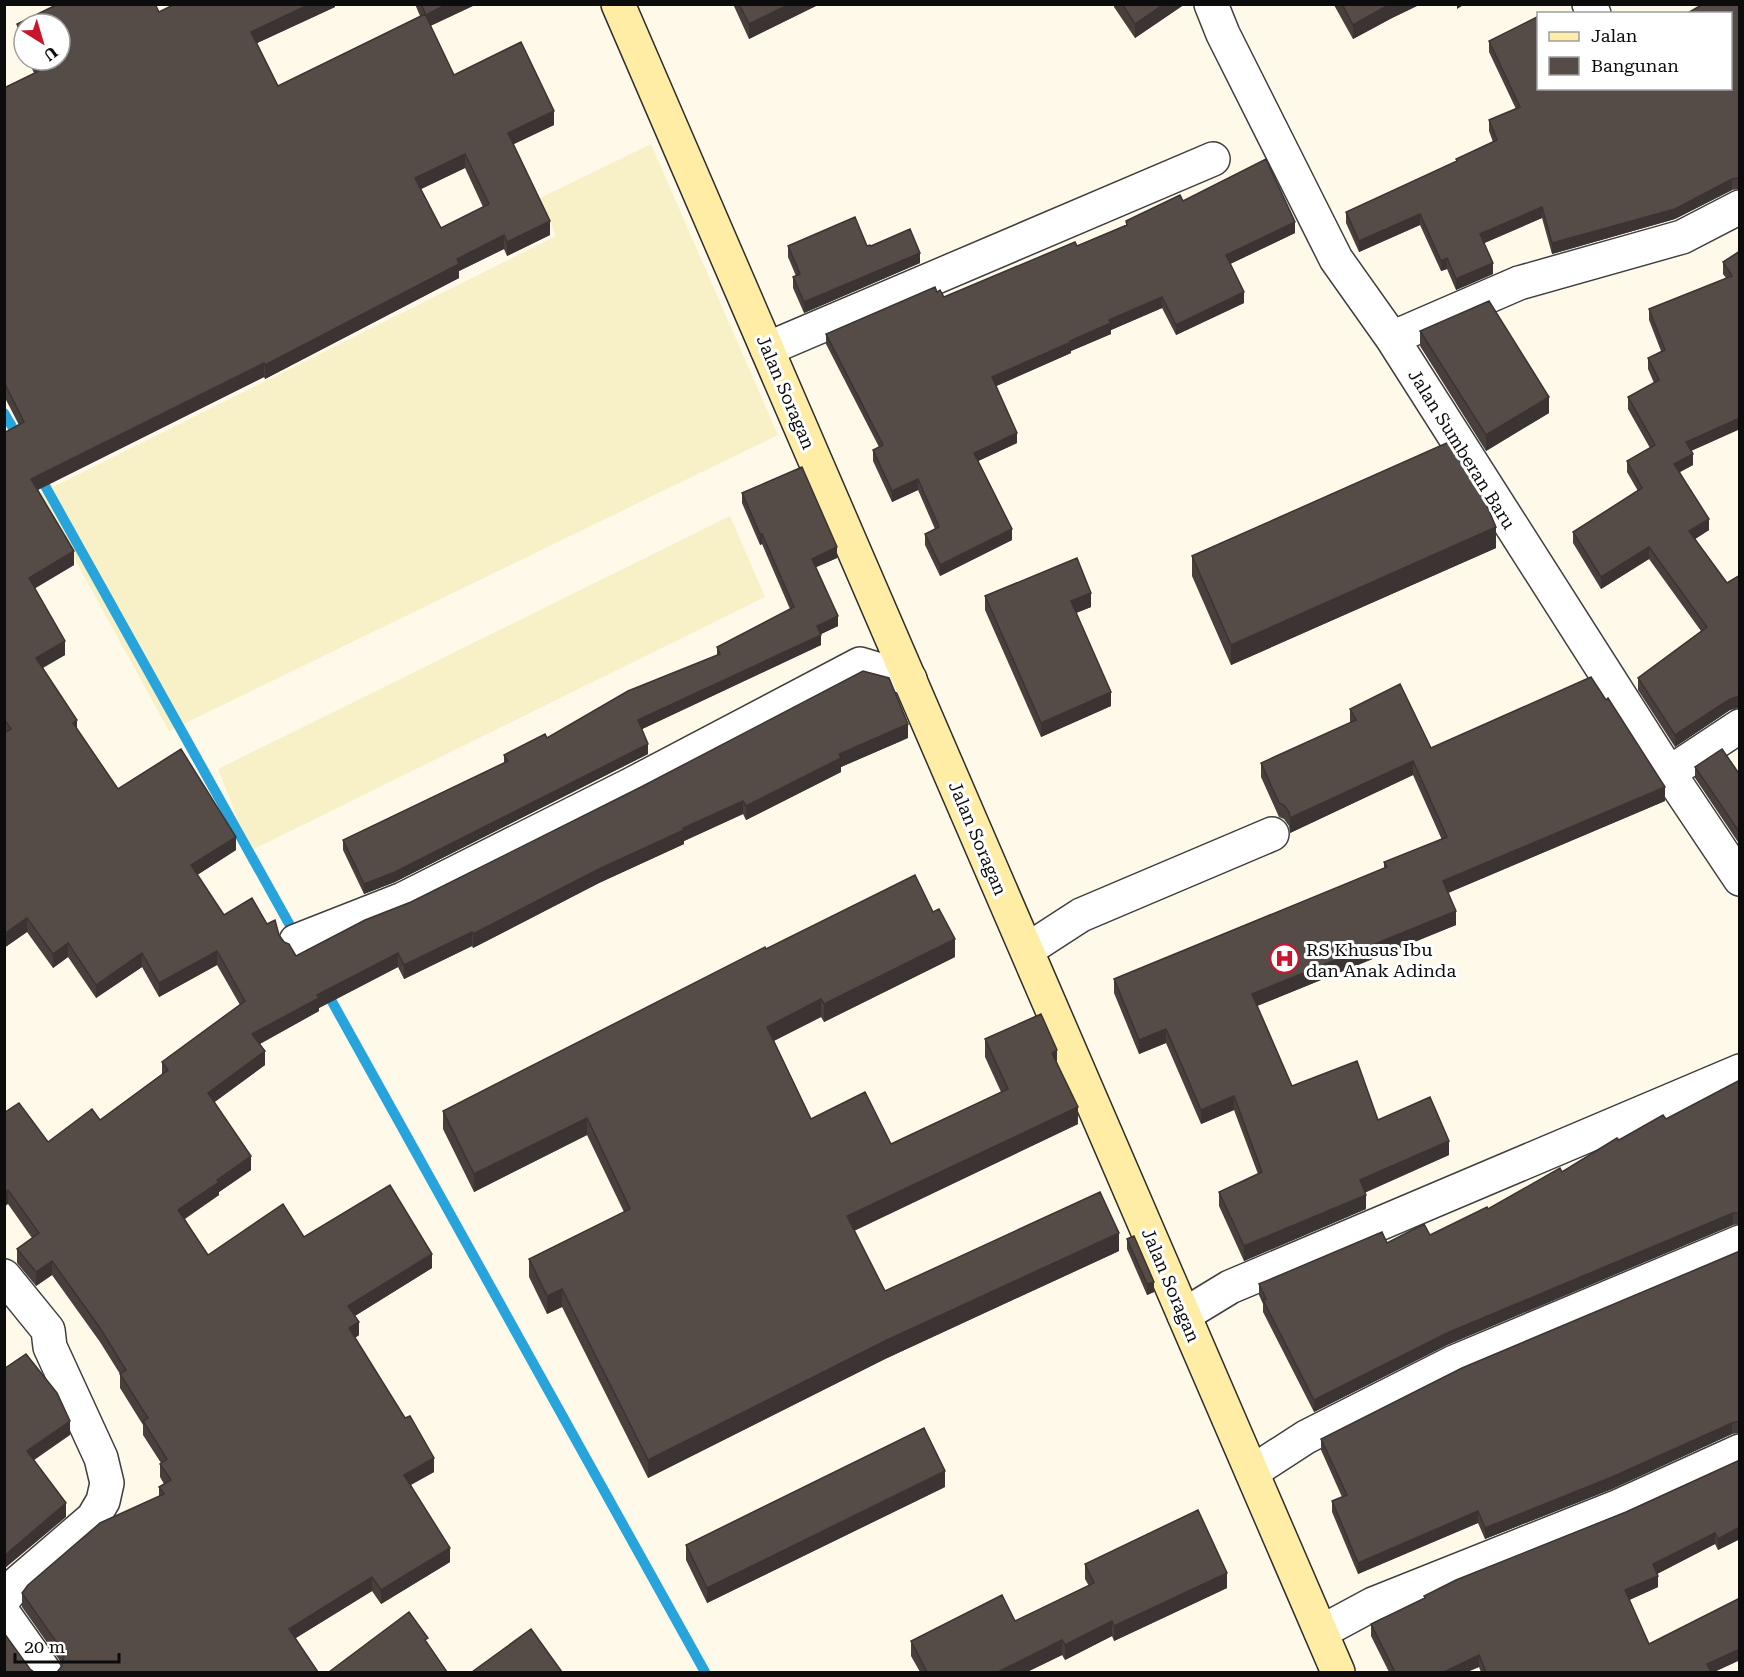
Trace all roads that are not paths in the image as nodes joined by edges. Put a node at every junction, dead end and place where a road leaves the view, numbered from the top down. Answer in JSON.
{"nodes":[{"id":1,"x":618,"y":4,"type":"edge"},
{"id":2,"x":1211,"y":4,"type":"edge"},
{"id":3,"x":1213,"y":159,"type":"dead end"},
{"id":4,"x":1740,"y":207,"type":"edge"},
{"id":5,"x":1392,"y":338,"type":"junction"},
{"id":6,"x":767,"y":349,"type":"junction"},
{"id":7,"x":910,"y":679,"type":"junction"},
{"id":8,"x":1740,"y":726,"type":"edge"},
{"id":9,"x":1669,"y":773,"type":"junction"},
{"id":10,"x":1272,"y":834,"type":"dead end"},
{"id":11,"x":1740,"y":879,"type":"edge"},
{"id":12,"x":296,"y":941,"type":"dead end"},
{"id":13,"x":1027,"y":950,"type":"junction"},
{"id":14,"x":1740,"y":1071,"type":"edge"},
{"id":15,"x":1740,"y":1242,"type":"edge"},
{"id":16,"x":4,"y":1276,"type":"edge"},
{"id":17,"x":1184,"y":1315,"type":"junction"},
{"id":18,"x":1740,"y":1451,"type":"edge"},
{"id":19,"x":1252,"y":1472,"type":"junction"},
{"id":20,"x":4,"y":1599,"type":"edge"},
{"id":21,"x":4,"y":1614,"type":"edge"},
{"id":22,"x":1321,"y":1632,"type":"junction"},
{"id":23,"x":45,"y":1672,"type":"edge"},
{"id":24,"x":1338,"y":1672,"type":"edge"}],
"edges":[{"from":1,"to":6,"type":"street","name":"Jalan Soragan"},
{"from":2,"to":5,"type":"street","name":"Jalan Sumberan Baru"},
{"from":3,"to":6,"type":"street"},
{"from":4,"to":5,"type":"street"},
{"from":5,"to":9,"type":"street","name":"Jalan Sumberan Baru"},
{"from":6,"to":7,"type":"street","name":"Jalan Soragan"},
{"from":7,"to":12,"type":"street"},
{"from":7,"to":13,"type":"street","name":"Jalan Soragan"},
{"from":8,"to":9,"type":"street"},
{"from":9,"to":11,"type":"street","name":"Jalan Sumberan Baru"},
{"from":10,"to":13,"type":"street"},
{"from":13,"to":17,"type":"street","name":"Jalan Soragan"},
{"from":14,"to":17,"type":"street"},
{"from":15,"to":19,"type":"street"},
{"from":16,"to":20,"type":"street"},
{"from":17,"to":19,"type":"street","name":"Jalan Soragan"},
{"from":18,"to":22,"type":"street"},
{"from":19,"to":22,"type":"street","name":"Jalan Soragan"},
{"from":21,"to":23,"type":"street"},
{"from":22,"to":24,"type":"street","name":"Jalan Soragan"}]}
